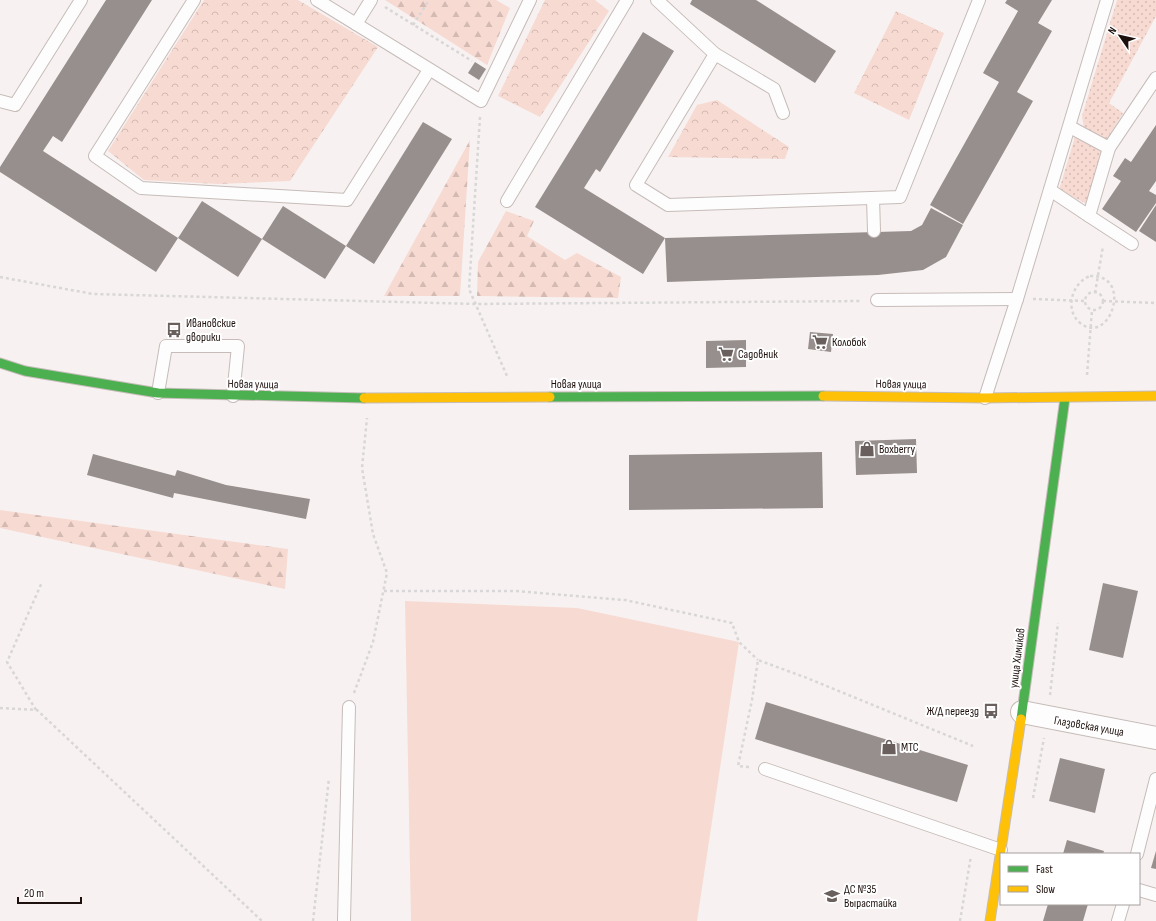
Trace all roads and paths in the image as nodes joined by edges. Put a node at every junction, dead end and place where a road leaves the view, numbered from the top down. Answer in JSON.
{"nodes":[{"id":1,"x":81,"y":0,"type":"edge"},
{"id":2,"x":194,"y":0,"type":"edge"},
{"id":3,"x":317,"y":0,"type":"edge"},
{"id":4,"x":429,"y":0,"type":"edge"},
{"id":5,"x":530,"y":0,"type":"edge"},
{"id":6,"x":627,"y":0,"type":"edge"},
{"id":7,"x":657,"y":0,"type":"edge"},
{"id":8,"x":979,"y":0,"type":"edge"},
{"id":9,"x":1107,"y":0,"type":"edge"},
{"id":10,"x":376,"y":2,"type":"edge"},
{"id":11,"x":356,"y":24,"type":"junction"},
{"id":12,"x":413,"y":25,"type":"junction"},
{"id":13,"x":715,"y":54,"type":"junction"},
{"id":14,"x":472,"y":61,"type":"dead end"},
{"id":15,"x":429,"y":70,"type":"junction"},
{"id":16,"x":1156,"y":78,"type":"edge"},
{"id":17,"x":0,"y":101,"type":"edge"},
{"id":18,"x":481,"y":101,"type":"junction"},
{"id":19,"x":783,"y":113,"type":"dead end"},
{"id":20,"x":1070,"y":127,"type":"junction"},
{"id":21,"x":1109,"y":148,"type":"junction"},
{"id":22,"x":1050,"y":190,"type":"junction"},
{"id":23,"x":873,"y":198,"type":"junction"},
{"id":24,"x":507,"y":201,"type":"dead end"},
{"id":25,"x":1090,"y":216,"type":"junction"},
{"id":26,"x":1106,"y":227,"type":"junction"},
{"id":27,"x":874,"y":231,"type":"dead end"},
{"id":28,"x":1132,"y":244,"type":"dead end"},
{"id":29,"x":1098,"y":276,"type":"junction"},
{"id":30,"x":0,"y":277,"type":"edge"},
{"id":31,"x":1095,"y":292,"type":"junction"},
{"id":32,"x":1017,"y":299,"type":"junction"},
{"id":33,"x":877,"y":300,"type":"joint"},
{"id":34,"x":1072,"y":300,"type":"junction"},
{"id":35,"x":1085,"y":301,"type":"junction"},
{"id":36,"x":1103,"y":301,"type":"junction"},
{"id":37,"x":1114,"y":302,"type":"junction"},
{"id":38,"x":1156,"y":303,"type":"edge"},
{"id":39,"x":476,"y":304,"type":"junction"},
{"id":40,"x":0,"y":362,"type":"edge"},
{"id":41,"x":158,"y":393,"type":"junction"},
{"id":42,"x":233,"y":396,"type":"junction"},
{"id":43,"x":515,"y":396,"type":"junction"},
{"id":44,"x":1156,"y":396,"type":"edge"},
{"id":45,"x":369,"y":398,"type":"junction"},
{"id":46,"x":985,"y":398,"type":"junction"},
{"id":47,"x":1065,"y":398,"type":"junction"},
{"id":48,"x":387,"y":573,"type":"dead end"},
{"id":49,"x":42,"y":582,"type":"dead end"},
{"id":50,"x":384,"y":591,"type":"dead end"},
{"id":51,"x":758,"y":660,"type":"junction"},
{"id":52,"x":348,"y":707,"type":"dead end"},
{"id":53,"x":0,"y":708,"type":"edge"},
{"id":54,"x":37,"y":710,"type":"junction"},
{"id":55,"x":1022,"y":712,"type":"junction"},
{"id":56,"x":1047,"y":718,"type":"junction"},
{"id":57,"x":1156,"y":738,"type":"edge"},
{"id":58,"x":972,"y":746,"type":"dead end"},
{"id":59,"x":765,"y":769,"type":"joint"},
{"id":60,"x":1156,"y":779,"type":"edge"},
{"id":61,"x":1032,"y":801,"type":"dead end"},
{"id":62,"x":974,"y":840,"type":"junction"},
{"id":63,"x":1001,"y":850,"type":"junction"},
{"id":64,"x":1001,"y":853,"type":"edge"},
{"id":65,"x":1137,"y":853,"type":"edge"},
{"id":66,"x":1000,"y":856,"type":"edge"},
{"id":67,"x":1140,"y":890,"type":"edge"},
{"id":68,"x":1156,"y":896,"type":"edge"},
{"id":69,"x":1123,"y":905,"type":"edge"},
{"id":70,"x":262,"y":921,"type":"edge"},
{"id":71,"x":344,"y":921,"type":"edge"},
{"id":72,"x":960,"y":921,"type":"edge"},
{"id":73,"x":990,"y":921,"type":"edge"},
{"id":74,"x":1118,"y":921,"type":"edge"}],
"edges":[{"from":1,"to":17,"type":"lane"},
{"from":2,"to":15,"type":"lane"},
{"from":3,"to":11,"type":"lane"},
{"from":4,"to":12,"type":"path"},
{"from":5,"to":18,"type":"lane"},
{"from":6,"to":24,"type":"lane"},
{"from":7,"to":13,"type":"lane"},
{"from":8,"to":23,"type":"lane"},
{"from":9,"to":20,"type":"lane"},
{"from":10,"to":11,"type":"lane"},
{"from":10,"to":12,"type":"path"},
{"from":11,"to":15,"type":"lane"},
{"from":12,"to":14,"type":"path"},
{"from":13,"to":19,"type":"lane"},
{"from":13,"to":23,"type":"lane"},
{"from":15,"to":18,"type":"lane"},
{"from":16,"to":21,"type":"lane"},
{"from":18,"to":39,"type":"path"},
{"from":20,"to":21,"type":"lane"},
{"from":20,"to":22,"type":"lane"},
{"from":21,"to":25,"type":"lane"},
{"from":22,"to":25,"type":"lane"},
{"from":22,"to":32,"type":"lane"},
{"from":23,"to":27,"type":"lane"},
{"from":25,"to":26,"type":"lane"},
{"from":26,"to":28,"type":"lane"},
{"from":26,"to":29,"type":"path"},
{"from":29,"to":31,"type":"path"},
{"from":29,"to":34,"type":"path"},
{"from":29,"to":37,"type":"path"},
{"from":30,"to":39,"type":"path"},
{"from":31,"to":35,"type":"path"},
{"from":31,"to":36,"type":"path"},
{"from":32,"to":33,"type":"lane"},
{"from":32,"to":34,"type":"path"},
{"from":32,"to":46,"type":"lane"},
{"from":33,"to":39,"type":"path"},
{"from":34,"to":35,"type":"path"},
{"from":34,"to":37,"type":"path"},
{"from":35,"to":36,"type":"path"},
{"from":36,"to":37,"type":"path"},
{"from":37,"to":38,"type":"path"},
{"from":39,"to":43,"type":"path"},
{"from":40,"to":41,"type":"street","name":"Новая улица"},
{"from":41,"to":42,"type":"street","name":"Новая улица"},
{"from":41,"to":42,"type":"lane"},
{"from":42,"to":45,"type":"street","name":"Новая улица"},
{"from":43,"to":45,"type":"street","name":"Новая улица"},
{"from":43,"to":46,"type":"street","name":"Новая улица"},
{"from":44,"to":47,"type":"street","name":"Новая улица"},
{"from":45,"to":48,"type":"path"},
{"from":46,"to":47,"type":"street","name":"Новая улица"},
{"from":47,"to":55,"type":"street","name":"улица Химиков"},
{"from":49,"to":54,"type":"path"},
{"from":50,"to":51,"type":"path"},
{"from":51,"to":58,"type":"path"},
{"from":51,"to":59,"type":"path"},
{"from":52,"to":71,"type":"lane"},
{"from":53,"to":54,"type":"path"},
{"from":54,"to":70,"type":"path"},
{"from":55,"to":56,"type":"street","name":"Глазовская улица"},
{"from":55,"to":63,"type":"street","name":"улица Химиков"},
{"from":56,"to":57,"type":"street","name":"Глазовская улица"},
{"from":56,"to":61,"type":"path"},
{"from":59,"to":62,"type":"lane"},
{"from":60,"to":65,"type":"lane"},
{"from":62,"to":63,"type":"lane"},
{"from":62,"to":72,"type":"path"},
{"from":63,"to":64,"type":"street","name":"улица Химиков"},
{"from":66,"to":73,"type":"street","name":"улица Химиков"},
{"from":67,"to":68,"type":"lane"},
{"from":69,"to":74,"type":"lane"}]}
